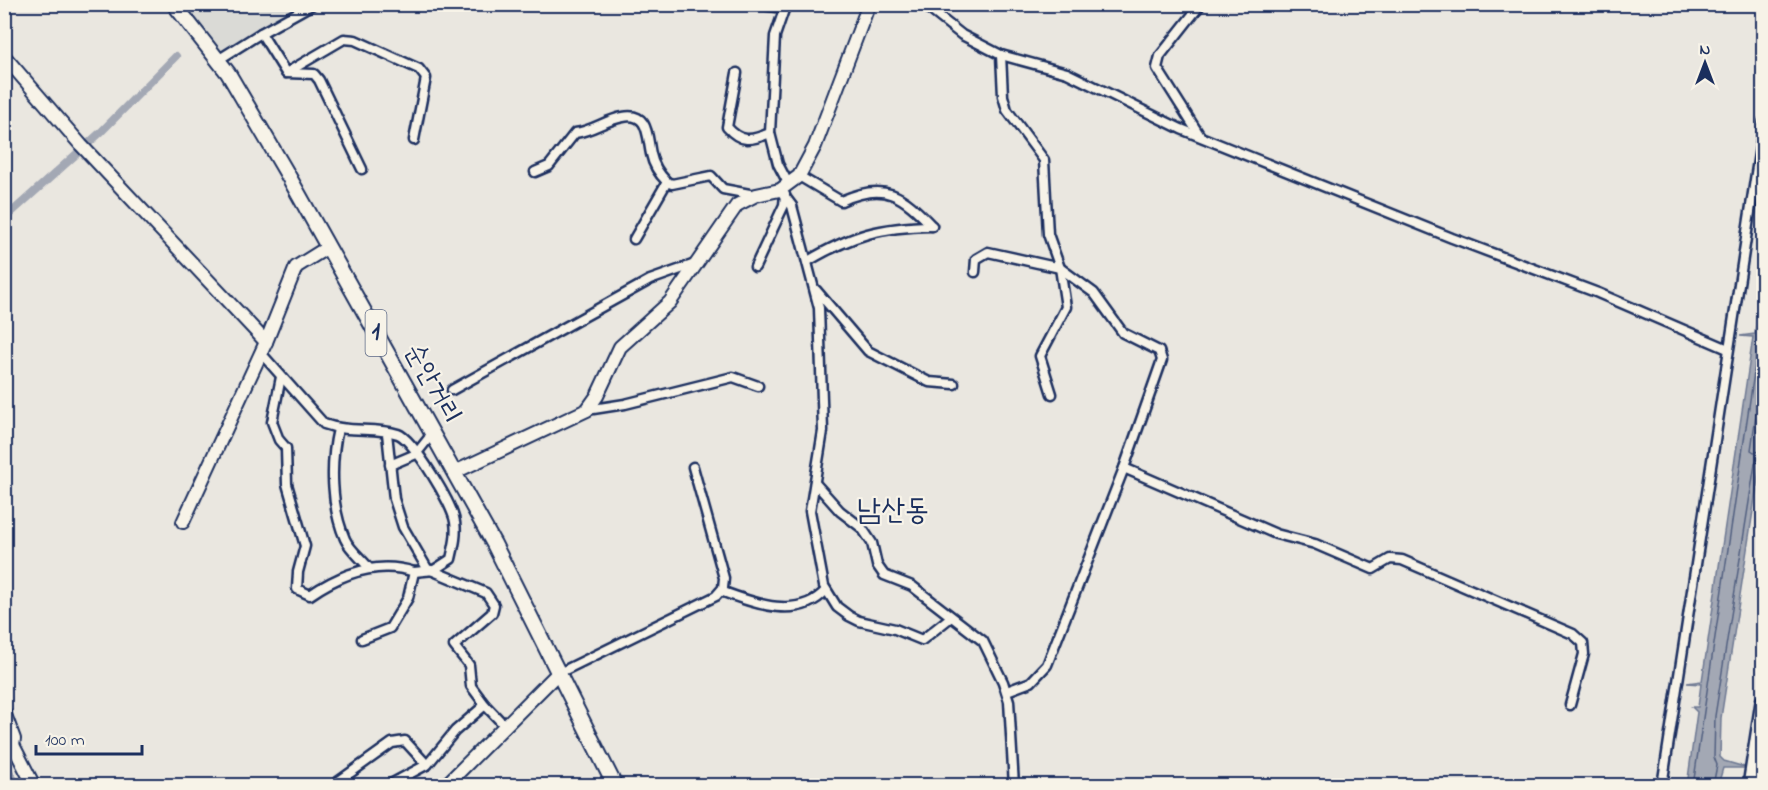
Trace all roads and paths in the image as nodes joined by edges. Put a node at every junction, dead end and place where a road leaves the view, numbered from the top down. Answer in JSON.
{"nodes":[{"id":1,"x":174,"y":4,"type":"edge"},
{"id":2,"x":313,"y":4,"type":"edge"},
{"id":3,"x":753,"y":4,"type":"edge"},
{"id":4,"x":869,"y":4,"type":"edge"},
{"id":5,"x":923,"y":4,"type":"edge"},
{"id":6,"x":1201,"y":4,"type":"edge"},
{"id":7,"x":786,"y":6,"type":"edge"},
{"id":8,"x":261,"y":33,"type":"junction"},
{"id":9,"x":1001,"y":55,"type":"junction"},
{"id":10,"x":4,"y":56,"type":"edge"},
{"id":11,"x":218,"y":60,"type":"junction"},
{"id":12,"x":286,"y":73,"type":"junction"},
{"id":13,"x":737,"y":73,"type":"dead end"},
{"id":14,"x":1764,"y":121,"type":"edge"},
{"id":15,"x":770,"y":133,"type":"junction"},
{"id":16,"x":1200,"y":136,"type":"junction"},
{"id":17,"x":414,"y":140,"type":"dead end"},
{"id":18,"x":362,"y":169,"type":"dead end"},
{"id":19,"x":535,"y":172,"type":"dead end"},
{"id":20,"x":667,"y":182,"type":"junction"},
{"id":21,"x":788,"y":186,"type":"junction"},
{"id":22,"x":756,"y":195,"type":"junction"},
{"id":23,"x":634,"y":239,"type":"dead end"},
{"id":24,"x":328,"y":247,"type":"junction"},
{"id":25,"x":808,"y":261,"type":"junction"},
{"id":26,"x":695,"y":264,"type":"junction"},
{"id":27,"x":755,"y":267,"type":"dead end"},
{"id":28,"x":1060,"y":268,"type":"junction"},
{"id":29,"x":975,"y":272,"type":"dead end"},
{"id":30,"x":816,"y":290,"type":"junction"},
{"id":31,"x":263,"y":347,"type":"junction"},
{"id":32,"x":1728,"y":349,"type":"junction"},
{"id":33,"x":281,"y":377,"type":"junction"},
{"id":34,"x":954,"y":384,"type":"dead end"},
{"id":35,"x":758,"y":386,"type":"dead end"},
{"id":36,"x":452,"y":390,"type":"dead end"},
{"id":37,"x":1052,"y":394,"type":"dead end"},
{"id":38,"x":587,"y":410,"type":"junction"},
{"id":39,"x":338,"y":429,"type":"junction"},
{"id":40,"x":387,"y":433,"type":"junction"},
{"id":41,"x":432,"y":434,"type":"junction"},
{"id":42,"x":416,"y":454,"type":"junction"},
{"id":43,"x":390,"y":465,"type":"junction"},
{"id":44,"x":693,"y":467,"type":"dead end"},
{"id":45,"x":1125,"y":468,"type":"junction"},
{"id":46,"x":455,"y":472,"type":"junction"},
{"id":47,"x":815,"y":483,"type":"junction"},
{"id":48,"x":183,"y":522,"type":"dead end"},
{"id":49,"x":369,"y":568,"type":"junction"},
{"id":50,"x":430,"y":570,"type":"junction"},
{"id":51,"x":414,"y":572,"type":"junction"},
{"id":52,"x":826,"y":590,"type":"junction"},
{"id":53,"x":721,"y":591,"type":"junction"},
{"id":54,"x":951,"y":617,"type":"junction"},
{"id":55,"x":362,"y":639,"type":"dead end"},
{"id":56,"x":557,"y":674,"type":"junction"},
{"id":57,"x":1006,"y":691,"type":"junction"},
{"id":58,"x":1764,"y":702,"type":"edge"},
{"id":59,"x":485,"y":705,"type":"junction"},
{"id":60,"x":1570,"y":705,"type":"dead end"},
{"id":61,"x":4,"y":712,"type":"edge"},
{"id":62,"x":506,"y":727,"type":"junction"},
{"id":63,"x":9,"y":748,"type":"edge"},
{"id":64,"x":427,"y":765,"type":"junction"},
{"id":65,"x":1764,"y":768,"type":"edge"},
{"id":66,"x":34,"y":786,"type":"edge"},
{"id":67,"x":332,"y":786,"type":"edge"},
{"id":68,"x":387,"y":786,"type":"edge"},
{"id":69,"x":445,"y":786,"type":"edge"},
{"id":70,"x":606,"y":786,"type":"edge"},
{"id":71,"x":615,"y":786,"type":"edge"},
{"id":72,"x":1014,"y":786,"type":"edge"},
{"id":73,"x":1662,"y":786,"type":"edge"},
{"id":74,"x":1751,"y":786,"type":"edge"},
{"id":75,"x":1761,"y":786,"type":"edge"}],
"edges":[{"from":1,"to":11,"type":"main road","name":"순안거리","number":"1"},
{"from":2,"to":8,"type":"street"},
{"from":3,"to":7,"type":"street"},
{"from":4,"to":21,"type":"street"},
{"from":5,"to":9,"type":"street"},
{"from":6,"to":16,"type":"street"},
{"from":7,"to":15,"type":"street"},
{"from":8,"to":11,"type":"street"},
{"from":8,"to":12,"type":"street"},
{"from":9,"to":16,"type":"street"},
{"from":9,"to":28,"type":"street"},
{"from":10,"to":31,"type":"street"},
{"from":11,"to":24,"type":"main road","name":"순안거리","number":"1"},
{"from":12,"to":17,"type":"street"},
{"from":12,"to":18,"type":"street"},
{"from":13,"to":15,"type":"street"},
{"from":14,"to":32,"type":"street"},
{"from":15,"to":21,"type":"street"},
{"from":16,"to":32,"type":"street"},
{"from":19,"to":20,"type":"street"},
{"from":20,"to":22,"type":"street"},
{"from":20,"to":23,"type":"street"},
{"from":21,"to":22,"type":"street"},
{"from":21,"to":25,"type":"street"},
{"from":21,"to":25,"type":"street"},
{"from":21,"to":27,"type":"street"},
{"from":22,"to":26,"type":"street"},
{"from":24,"to":31,"type":"street"},
{"from":24,"to":41,"type":"main road","name":"순안거리","number":"1"},
{"from":25,"to":30,"type":"street"},
{"from":26,"to":36,"type":"street"},
{"from":26,"to":38,"type":"street"},
{"from":28,"to":29,"type":"street"},
{"from":28,"to":37,"type":"street"},
{"from":28,"to":45,"type":"street"},
{"from":30,"to":34,"type":"street"},
{"from":30,"to":47,"type":"street"},
{"from":31,"to":33,"type":"street"},
{"from":31,"to":48,"type":"street"},
{"from":32,"to":73,"type":"street"},
{"from":33,"to":39,"type":"street"},
{"from":33,"to":49,"type":"street"},
{"from":35,"to":38,"type":"street"},
{"from":38,"to":46,"type":"street"},
{"from":39,"to":40,"type":"street"},
{"from":39,"to":49,"type":"street"},
{"from":40,"to":42,"type":"street"},
{"from":40,"to":43,"type":"street"},
{"from":41,"to":42,"type":"street"},
{"from":41,"to":46,"type":"main road","name":"순안거리","number":"1"},
{"from":42,"to":43,"type":"street"},
{"from":42,"to":50,"type":"street"},
{"from":43,"to":50,"type":"street"},
{"from":44,"to":53,"type":"street"},
{"from":45,"to":57,"type":"street"},
{"from":45,"to":60,"type":"street"},
{"from":46,"to":56,"type":"main road","name":"순안거리","number":"1"},
{"from":47,"to":52,"type":"street"},
{"from":47,"to":54,"type":"street"},
{"from":49,"to":51,"type":"street"},
{"from":50,"to":51,"type":"street"},
{"from":50,"to":59,"type":"street"},
{"from":51,"to":55,"type":"street"},
{"from":52,"to":53,"type":"street"},
{"from":52,"to":54,"type":"street"},
{"from":53,"to":56,"type":"street"},
{"from":54,"to":57,"type":"street"},
{"from":56,"to":62,"type":"street"},
{"from":56,"to":70,"type":"main road","name":"순안거리","number":"1"},
{"from":56,"to":71,"type":"main road","name":"순안거리","number":"1"},
{"from":57,"to":72,"type":"street"},
{"from":58,"to":74,"type":"highway"},
{"from":59,"to":62,"type":"street"},
{"from":59,"to":64,"type":"street"},
{"from":61,"to":63,"type":"street"},
{"from":62,"to":69,"type":"street"},
{"from":63,"to":66,"type":"street"},
{"from":64,"to":67,"type":"street"},
{"from":64,"to":68,"type":"street"},
{"from":65,"to":75,"type":"highway"}]}
